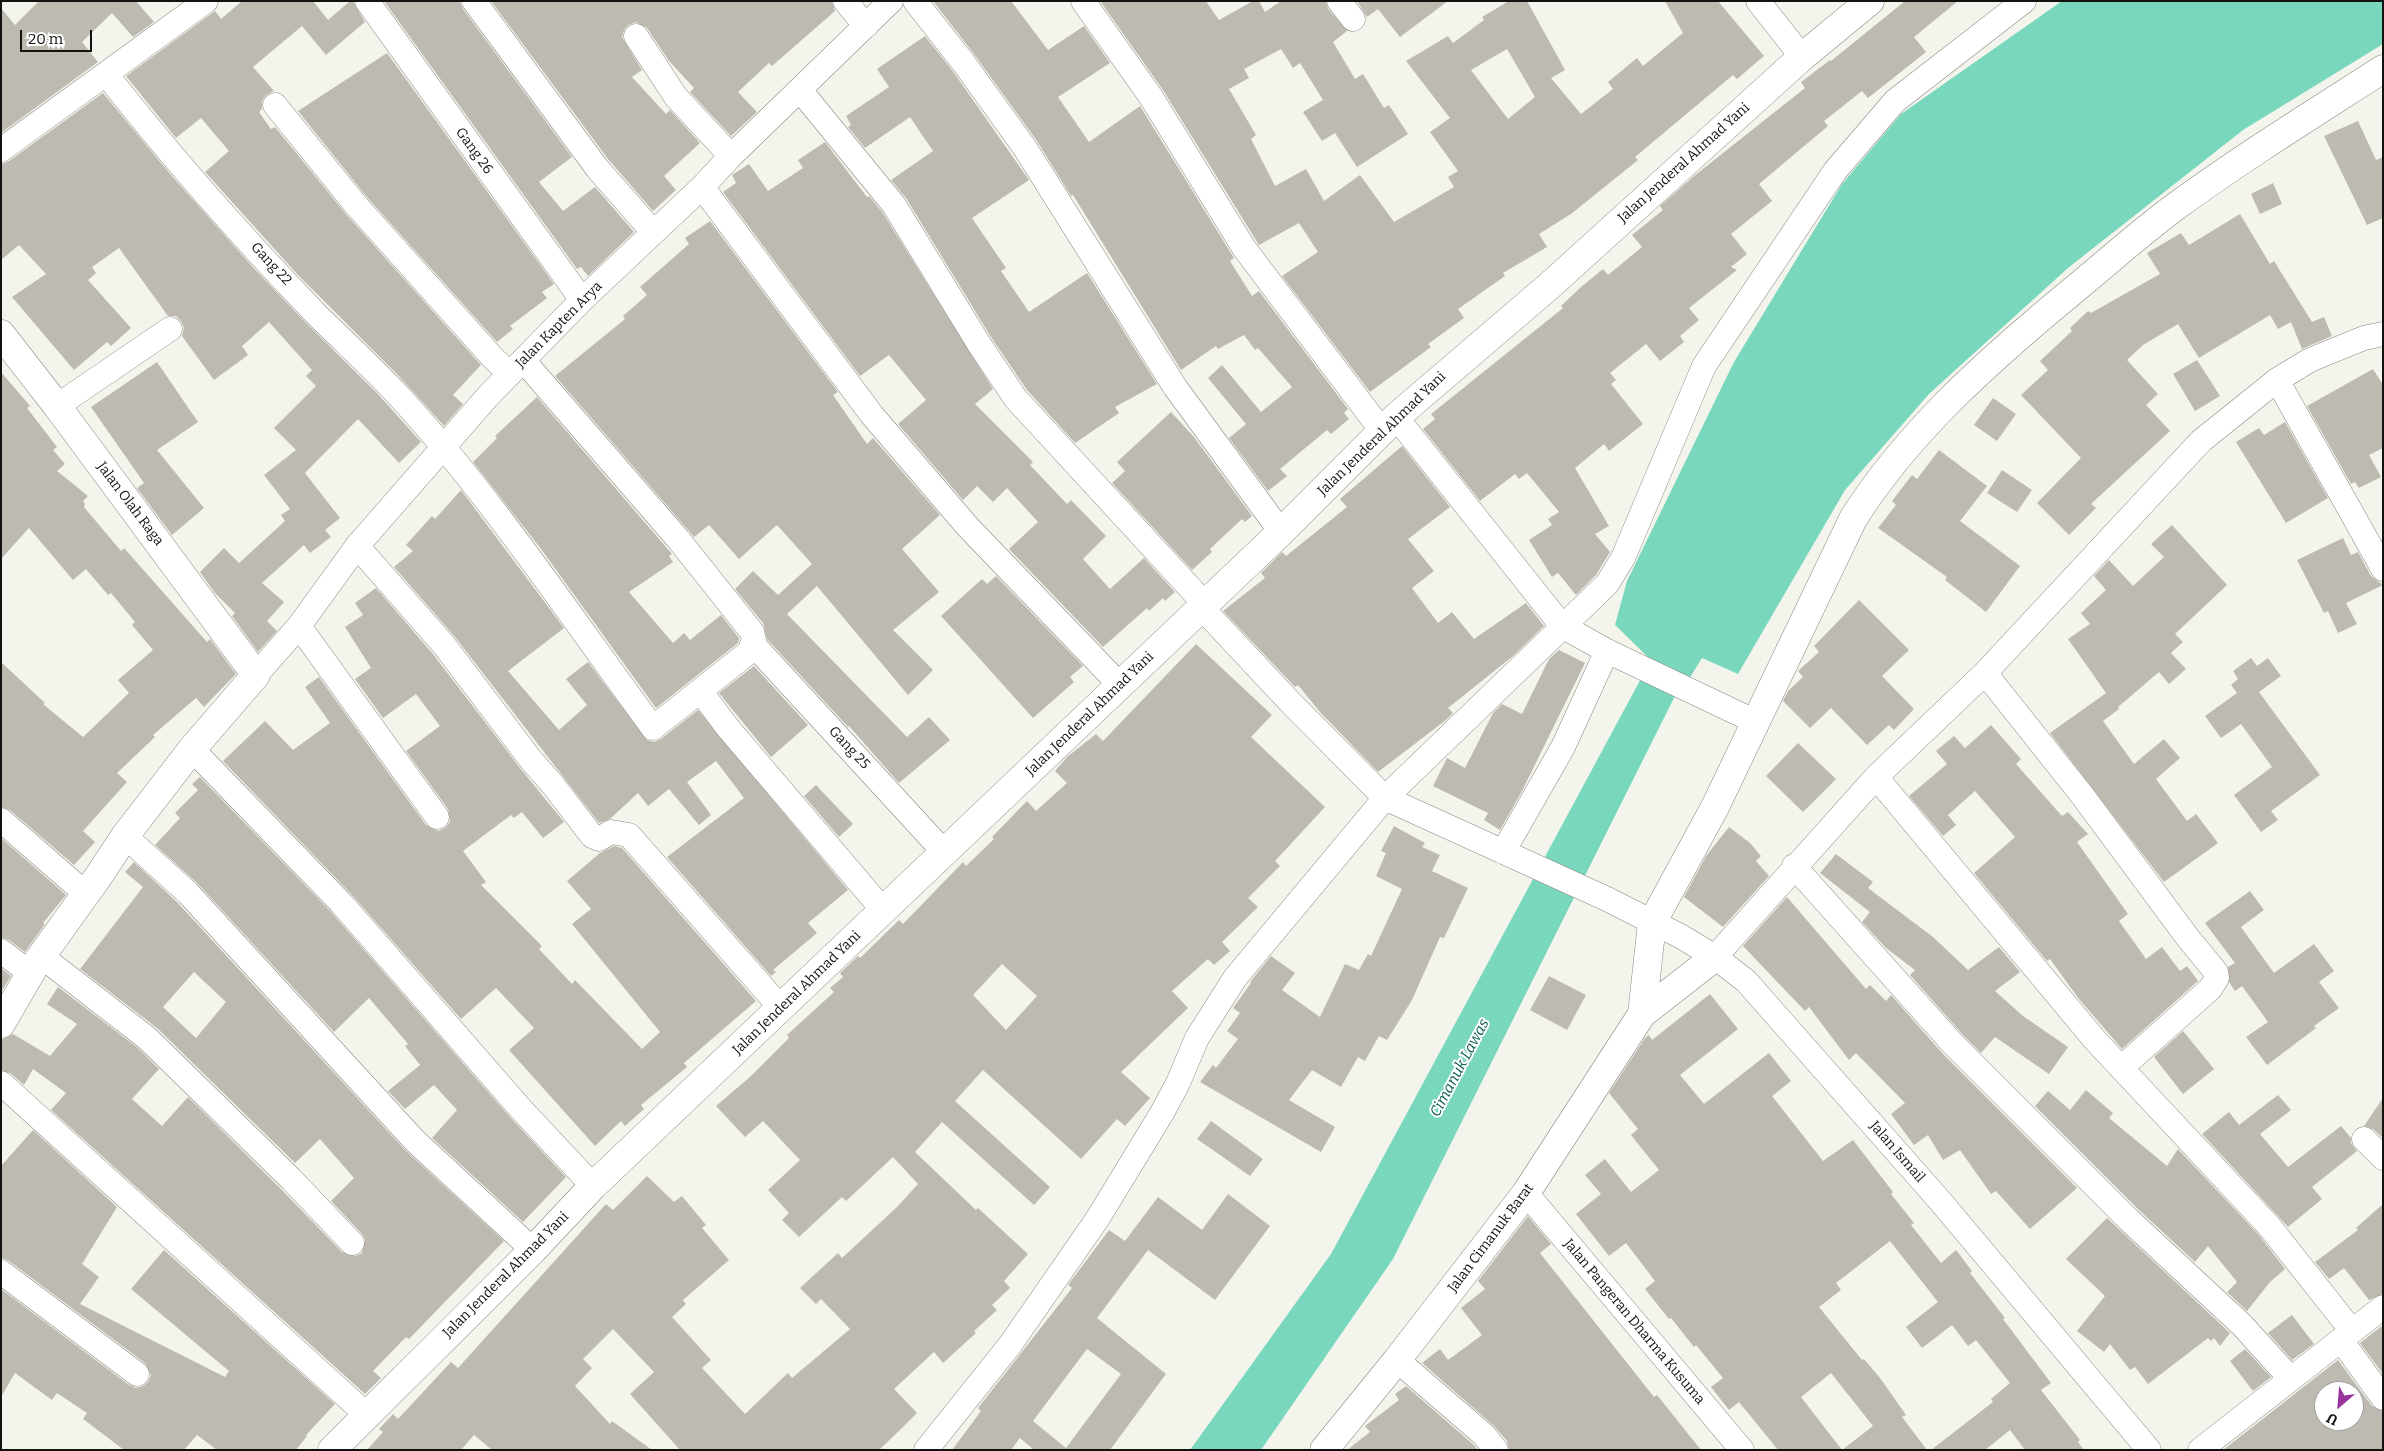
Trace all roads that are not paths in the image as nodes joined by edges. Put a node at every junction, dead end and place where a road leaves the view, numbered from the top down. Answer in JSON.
{"nodes":[{"id":1,"x":367,"y":1,"type":"edge"},
{"id":2,"x":474,"y":1,"type":"edge"},
{"id":3,"x":845,"y":1,"type":"edge"},
{"id":4,"x":891,"y":1,"type":"edge"},
{"id":5,"x":915,"y":1,"type":"edge"},
{"id":6,"x":1083,"y":1,"type":"edge"},
{"id":7,"x":1758,"y":1,"type":"edge"},
{"id":8,"x":1870,"y":1,"type":"edge"},
{"id":9,"x":2024,"y":1,"type":"edge"},
{"id":10,"x":194,"y":5,"type":"edge"},
{"id":11,"x":866,"y":26,"type":"junction"},
{"id":12,"x":636,"y":36,"type":"dead end"},
{"id":13,"x":1802,"y":56,"type":"junction"},
{"id":14,"x":2383,"y":69,"type":"edge"},
{"id":15,"x":106,"y":74,"type":"junction"},
{"id":16,"x":800,"y":90,"type":"junction"},
{"id":17,"x":275,"y":105,"type":"dead end"},
{"id":18,"x":1,"y":150,"type":"edge"},
{"id":19,"x":731,"y":156,"type":"junction"},
{"id":20,"x":702,"y":187,"type":"junction"},
{"id":21,"x":653,"y":232,"type":"junction"},
{"id":22,"x":582,"y":300,"type":"junction"},
{"id":23,"x":170,"y":329,"type":"dead end"},
{"id":24,"x":1,"y":334,"type":"edge"},
{"id":25,"x":2383,"y":334,"type":"edge"},
{"id":26,"x":516,"y":367,"type":"junction"},
{"id":27,"x":2277,"y":380,"type":"junction"},
{"id":28,"x":57,"y":406,"type":"junction"},
{"id":29,"x":1389,"y":424,"type":"junction"},
{"id":30,"x":443,"y":447,"type":"junction"},
{"id":31,"x":1281,"y":532,"type":"junction"},
{"id":32,"x":357,"y":546,"type":"junction"},
{"id":33,"x":2383,"y":569,"type":"edge"},
{"id":34,"x":1202,"y":605,"type":"junction"},
{"id":35,"x":300,"y":626,"type":"junction"},
{"id":36,"x":1562,"y":626,"type":"junction"},
{"id":37,"x":753,"y":644,"type":"junction"},
{"id":38,"x":1607,"y":651,"type":"junction"},
{"id":39,"x":1985,"y":674,"type":"junction"},
{"id":40,"x":256,"y":675,"type":"junction"},
{"id":41,"x":1120,"y":685,"type":"junction"},
{"id":42,"x":701,"y":692,"type":"junction"},
{"id":43,"x":1756,"y":722,"type":"junction"},
{"id":44,"x":192,"y":749,"type":"junction"},
{"id":45,"x":1876,"y":778,"type":"junction"},
{"id":46,"x":1385,"y":798,"type":"junction"},
{"id":47,"x":437,"y":817,"type":"dead end"},
{"id":48,"x":1,"y":820,"type":"edge"},
{"id":49,"x":125,"y":836,"type":"junction"},
{"id":50,"x":944,"y":852,"type":"junction"},
{"id":51,"x":1510,"y":855,"type":"junction"},
{"id":52,"x":1794,"y":866,"type":"junction"},
{"id":53,"x":86,"y":894,"type":"junction"},
{"id":54,"x":883,"y":910,"type":"junction"},
{"id":55,"x":1652,"y":923,"type":"junction"},
{"id":56,"x":1,"y":951,"type":"edge"},
{"id":57,"x":1715,"y":957,"type":"junction"},
{"id":58,"x":35,"y":964,"type":"junction"},
{"id":59,"x":781,"y":1008,"type":"junction"},
{"id":60,"x":1642,"y":1014,"type":"junction"},
{"id":61,"x":1,"y":1024,"type":"edge"},
{"id":62,"x":2121,"y":1068,"type":"junction"},
{"id":63,"x":1,"y":1083,"type":"edge"},
{"id":64,"x":2364,"y":1139,"type":"dead end"},
{"id":65,"x":2383,"y":1158,"type":"edge"},
{"id":66,"x":594,"y":1186,"type":"junction"},
{"id":67,"x":1526,"y":1193,"type":"junction"},
{"id":68,"x":352,"y":1243,"type":"dead end"},
{"id":69,"x":533,"y":1250,"type":"junction"},
{"id":70,"x":1,"y":1272,"type":"edge"},
{"id":71,"x":2383,"y":1307,"type":"edge"},
{"id":72,"x":2346,"y":1336,"type":"junction"},
{"id":73,"x":1397,"y":1360,"type":"junction"},
{"id":74,"x":137,"y":1374,"type":"dead end"},
{"id":75,"x":2290,"y":1378,"type":"junction"},
{"id":76,"x":2383,"y":1398,"type":"edge"},
{"id":77,"x":367,"y":1415,"type":"junction"},
{"id":78,"x":332,"y":1450,"type":"edge"},
{"id":79,"x":926,"y":1450,"type":"edge"},
{"id":80,"x":1324,"y":1450,"type":"edge"},
{"id":81,"x":1496,"y":1450,"type":"edge"},
{"id":82,"x":1742,"y":1450,"type":"edge"},
{"id":83,"x":2149,"y":1450,"type":"edge"},
{"id":84,"x":2200,"y":1450,"type":"edge"}],
"edges":[{"from":1,"to":22,"type":"street","name":"Gang 26"},
{"from":2,"to":21,"type":"street"},
{"from":3,"to":11,"type":"street"},
{"from":4,"to":11,"type":"street","name":"Jalan Kapten Arya"},
{"from":5,"to":31,"type":"street"},
{"from":6,"to":29,"type":"street"},
{"from":7,"to":13,"type":"street"},
{"from":8,"to":13,"type":"street","name":"Jalan Jenderal Ahmad Yani"},
{"from":9,"to":36,"type":"street"},
{"from":10,"to":15,"type":"street"},
{"from":11,"to":16,"type":"street","name":"Jalan Kapten Arya"},
{"from":12,"to":19,"type":"street"},
{"from":13,"to":29,"type":"street","name":"Jalan Jenderal Ahmad Yani"},
{"from":14,"to":43,"type":"street"},
{"from":15,"to":18,"type":"street"},
{"from":15,"to":30,"type":"street","name":"Gang 22"},
{"from":16,"to":19,"type":"street","name":"Jalan Kapten Arya"},
{"from":16,"to":34,"type":"street"},
{"from":17,"to":26,"type":"street"},
{"from":19,"to":20,"type":"street","name":"Jalan Kapten Arya"},
{"from":20,"to":21,"type":"street","name":"Jalan Kapten Arya"},
{"from":20,"to":41,"type":"street"},
{"from":21,"to":22,"type":"street","name":"Jalan Kapten Arya"},
{"from":22,"to":26,"type":"street","name":"Jalan Kapten Arya"},
{"from":23,"to":28,"type":"street"},
{"from":24,"to":28,"type":"street","name":"Jalan Olah Raga"},
{"from":25,"to":27,"type":"street"},
{"from":26,"to":30,"type":"street","name":"Jalan Kapten Arya"},
{"from":26,"to":37,"type":"street"},
{"from":27,"to":33,"type":"street"},
{"from":27,"to":39,"type":"street"},
{"from":28,"to":40,"type":"street","name":"Jalan Olah Raga"},
{"from":29,"to":31,"type":"street","name":"Jalan Jenderal Ahmad Yani"},
{"from":29,"to":36,"type":"street"},
{"from":30,"to":32,"type":"street","name":"Jalan Kapten Arya"},
{"from":30,"to":42,"type":"street","name":"Gang 22"},
{"from":31,"to":34,"type":"street","name":"Jalan Jenderal Ahmad Yani"},
{"from":32,"to":35,"type":"street","name":"Jalan Kapten Arya"},
{"from":32,"to":59,"type":"street"},
{"from":34,"to":41,"type":"street","name":"Jalan Jenderal Ahmad Yani"},
{"from":34,"to":46,"type":"street"},
{"from":35,"to":40,"type":"street","name":"Jalan Kapten Arya"},
{"from":35,"to":47,"type":"street"},
{"from":36,"to":38,"type":"street"},
{"from":36,"to":46,"type":"street"},
{"from":37,"to":42,"type":"street"},
{"from":37,"to":50,"type":"street","name":"Gang 25"},
{"from":38,"to":43,"type":"street"},
{"from":38,"to":51,"type":"street"},
{"from":39,"to":45,"type":"street"},
{"from":39,"to":62,"type":"street"},
{"from":40,"to":44,"type":"street"},
{"from":41,"to":50,"type":"street","name":"Jalan Jenderal Ahmad Yani"},
{"from":42,"to":54,"type":"street"},
{"from":43,"to":55,"type":"street"},
{"from":44,"to":49,"type":"street"},
{"from":44,"to":66,"type":"street"},
{"from":45,"to":52,"type":"street"},
{"from":45,"to":62,"type":"street"},
{"from":46,"to":51,"type":"street","name":"Jalan Ismail"},
{"from":46,"to":79,"type":"street"},
{"from":48,"to":53,"type":"street"},
{"from":49,"to":53,"type":"street"},
{"from":49,"to":69,"type":"street"},
{"from":50,"to":54,"type":"street","name":"Jalan Jenderal Ahmad Yani"},
{"from":51,"to":55,"type":"street","name":"Jalan Ismail"},
{"from":52,"to":57,"type":"street"},
{"from":52,"to":75,"type":"street"},
{"from":53,"to":58,"type":"street"},
{"from":54,"to":59,"type":"street","name":"Jalan Jenderal Ahmad Yani"},
{"from":55,"to":57,"type":"street","name":"Jalan Ismail"},
{"from":55,"to":60,"type":"street"},
{"from":56,"to":58,"type":"street"},
{"from":57,"to":60,"type":"street"},
{"from":57,"to":83,"type":"street","name":"Jalan Ismail"},
{"from":58,"to":61,"type":"street"},
{"from":58,"to":68,"type":"street"},
{"from":59,"to":66,"type":"street","name":"Jalan Jenderal Ahmad Yani"},
{"from":60,"to":67,"type":"street","name":"Jalan Cimanuk Barat"},
{"from":62,"to":72,"type":"street"},
{"from":63,"to":77,"type":"street"},
{"from":64,"to":65,"type":"street"},
{"from":66,"to":69,"type":"street","name":"Jalan Jenderal Ahmad Yani"},
{"from":67,"to":73,"type":"street","name":"Jalan Cimanuk Barat"},
{"from":67,"to":82,"type":"street","name":"Jalan Pangeran Dharma Kusuma"},
{"from":69,"to":77,"type":"street","name":"Jalan Jenderal Ahmad Yani"},
{"from":70,"to":74,"type":"street"},
{"from":71,"to":72,"type":"street"},
{"from":72,"to":75,"type":"street"},
{"from":72,"to":76,"type":"street"},
{"from":73,"to":80,"type":"street","name":"Jalan Cimanuk Barat"},
{"from":73,"to":81,"type":"street"},
{"from":75,"to":84,"type":"street"},
{"from":77,"to":78,"type":"street","name":"Jalan Jenderal Ahmad Yani"}]}
